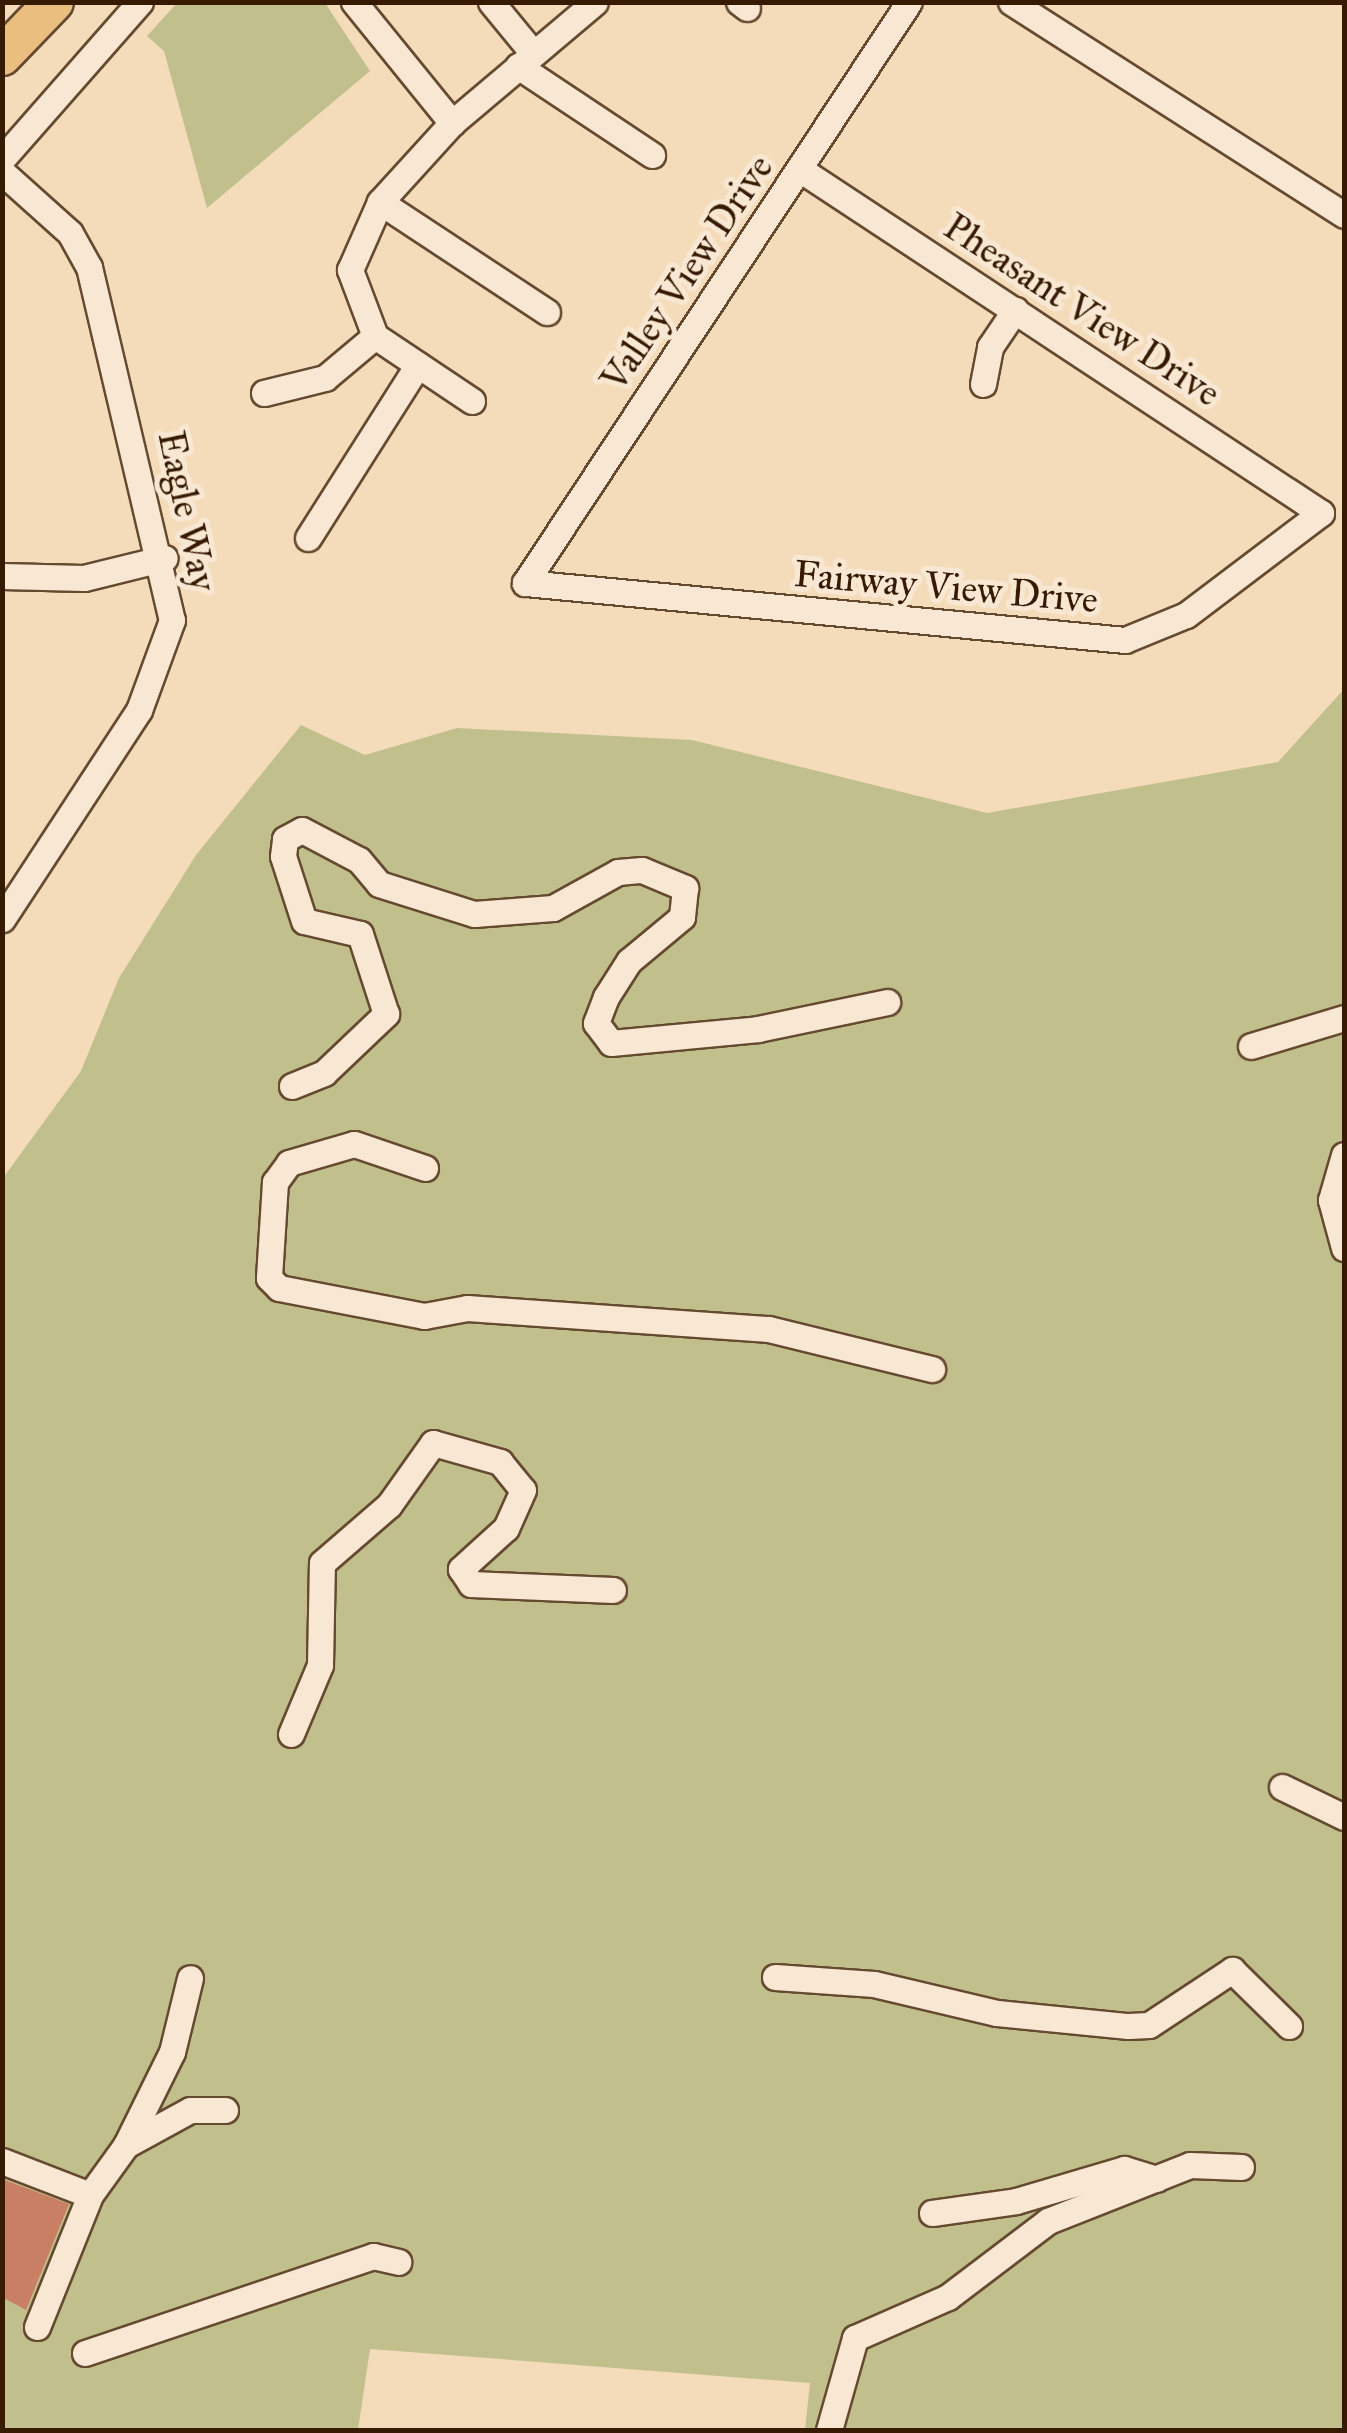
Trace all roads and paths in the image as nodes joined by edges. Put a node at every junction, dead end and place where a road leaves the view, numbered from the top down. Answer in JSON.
{"nodes":[{"id":1,"x":54,"y":2,"type":"edge"},
{"id":2,"x":140,"y":2,"type":"edge"},
{"id":3,"x":354,"y":2,"type":"edge"},
{"id":4,"x":492,"y":2,"type":"edge"},
{"id":5,"x":595,"y":2,"type":"edge"},
{"id":6,"x":909,"y":2,"type":"edge"},
{"id":7,"x":1012,"y":2,"type":"edge"},
{"id":8,"x":2,"y":56,"type":"edge"},
{"id":9,"x":526,"y":60,"type":"junction"},
{"id":10,"x":452,"y":124,"type":"junction"},
{"id":11,"x":652,"y":155,"type":"dead end"},
{"id":12,"x":2,"y":159,"type":"edge"},
{"id":13,"x":801,"y":170,"type":"junction"},
{"id":14,"x":2,"y":172,"type":"edge"},
{"id":15,"x":380,"y":202,"type":"junction"},
{"id":16,"x":1344,"y":216,"type":"edge"},
{"id":17,"x":1015,"y":310,"type":"junction"},
{"id":18,"x":547,"y":312,"type":"dead end"},
{"id":19,"x":375,"y":336,"type":"junction"},
{"id":20,"x":418,"y":365,"type":"junction"},
{"id":21,"x":983,"y":384,"type":"dead end"},
{"id":22,"x":264,"y":393,"type":"dead end"},
{"id":23,"x":472,"y":401,"type":"dead end"},
{"id":24,"x":1321,"y":513,"type":"joint"},
{"id":25,"x":308,"y":538,"type":"dead end"},
{"id":26,"x":164,"y":558,"type":"junction"},
{"id":27,"x":2,"y":576,"type":"edge"},
{"id":28,"x":525,"y":583,"type":"joint"},
{"id":29,"x":2,"y":919,"type":"edge"},
{"id":30,"x":886,"y":1002,"type":"dead end"},
{"id":31,"x":1344,"y":1018,"type":"edge"},
{"id":32,"x":1251,"y":1046,"type":"dead end"},
{"id":33,"x":292,"y":1086,"type":"dead end"},
{"id":34,"x":1344,"y":1155,"type":"edge"},
{"id":35,"x":425,"y":1168,"type":"dead end"},
{"id":36,"x":1344,"y":1248,"type":"edge"},
{"id":37,"x":932,"y":1369,"type":"dead end"},
{"id":38,"x":613,"y":1590,"type":"dead end"},
{"id":39,"x":291,"y":1734,"type":"dead end"},
{"id":40,"x":1282,"y":1787,"type":"dead end"},
{"id":41,"x":1344,"y":1817,"type":"edge"},
{"id":42,"x":775,"y":1977,"type":"dead end"},
{"id":43,"x":190,"y":1978,"type":"dead end"},
{"id":44,"x":1290,"y":2026,"type":"dead end"},
{"id":45,"x":224,"y":2110,"type":"dead end"},
{"id":46,"x":126,"y":2145,"type":"junction"},
{"id":47,"x":2,"y":2162,"type":"edge"},
{"id":48,"x":1241,"y":2167,"type":"dead end"},
{"id":49,"x":1156,"y":2178,"type":"junction"},
{"id":50,"x":90,"y":2195,"type":"junction"},
{"id":51,"x":932,"y":2213,"type":"dead end"},
{"id":52,"x":398,"y":2262,"type":"dead end"},
{"id":53,"x":37,"y":2328,"type":"dead end"},
{"id":54,"x":85,"y":2352,"type":"dead end"},
{"id":55,"x":829,"y":2430,"type":"edge"}],
"edges":[{"from":1,"to":8,"type":"highway"},
{"from":2,"to":12,"type":"street"},
{"from":3,"to":10,"type":"street"},
{"from":4,"to":9,"type":"street"},
{"from":5,"to":9,"type":"street"},
{"from":6,"to":13,"type":"street","name":"Valley View Drive"},
{"from":7,"to":16,"type":"street"},
{"from":9,"to":10,"type":"street"},
{"from":9,"to":11,"type":"street"},
{"from":10,"to":15,"type":"street"},
{"from":13,"to":17,"type":"street","name":"Pheasant View Drive"},
{"from":13,"to":28,"type":"street","name":"Valley View Drive"},
{"from":14,"to":26,"type":"street","name":"Eagle Way"},
{"from":15,"to":18,"type":"street"},
{"from":15,"to":19,"type":"street"},
{"from":17,"to":21,"type":"street"},
{"from":17,"to":24,"type":"street","name":"Pheasant View Drive"},
{"from":19,"to":20,"type":"street"},
{"from":19,"to":22,"type":"street"},
{"from":20,"to":23,"type":"street"},
{"from":20,"to":25,"type":"street"},
{"from":24,"to":28,"type":"street","name":"Fairway View Drive"},
{"from":26,"to":27,"type":"street"},
{"from":26,"to":29,"type":"street","name":"Eagle Way"},
{"from":30,"to":33,"type":"street"},
{"from":31,"to":32,"type":"street"},
{"from":34,"to":36,"type":"street"},
{"from":35,"to":37,"type":"street"},
{"from":38,"to":39,"type":"street"},
{"from":40,"to":41,"type":"street"},
{"from":42,"to":44,"type":"street"},
{"from":43,"to":46,"type":"street"},
{"from":45,"to":46,"type":"street"},
{"from":46,"to":50,"type":"street"},
{"from":47,"to":50,"type":"street"},
{"from":48,"to":49,"type":"street"},
{"from":49,"to":51,"type":"street"},
{"from":49,"to":55,"type":"street"},
{"from":50,"to":53,"type":"street"},
{"from":52,"to":54,"type":"street"}]}
